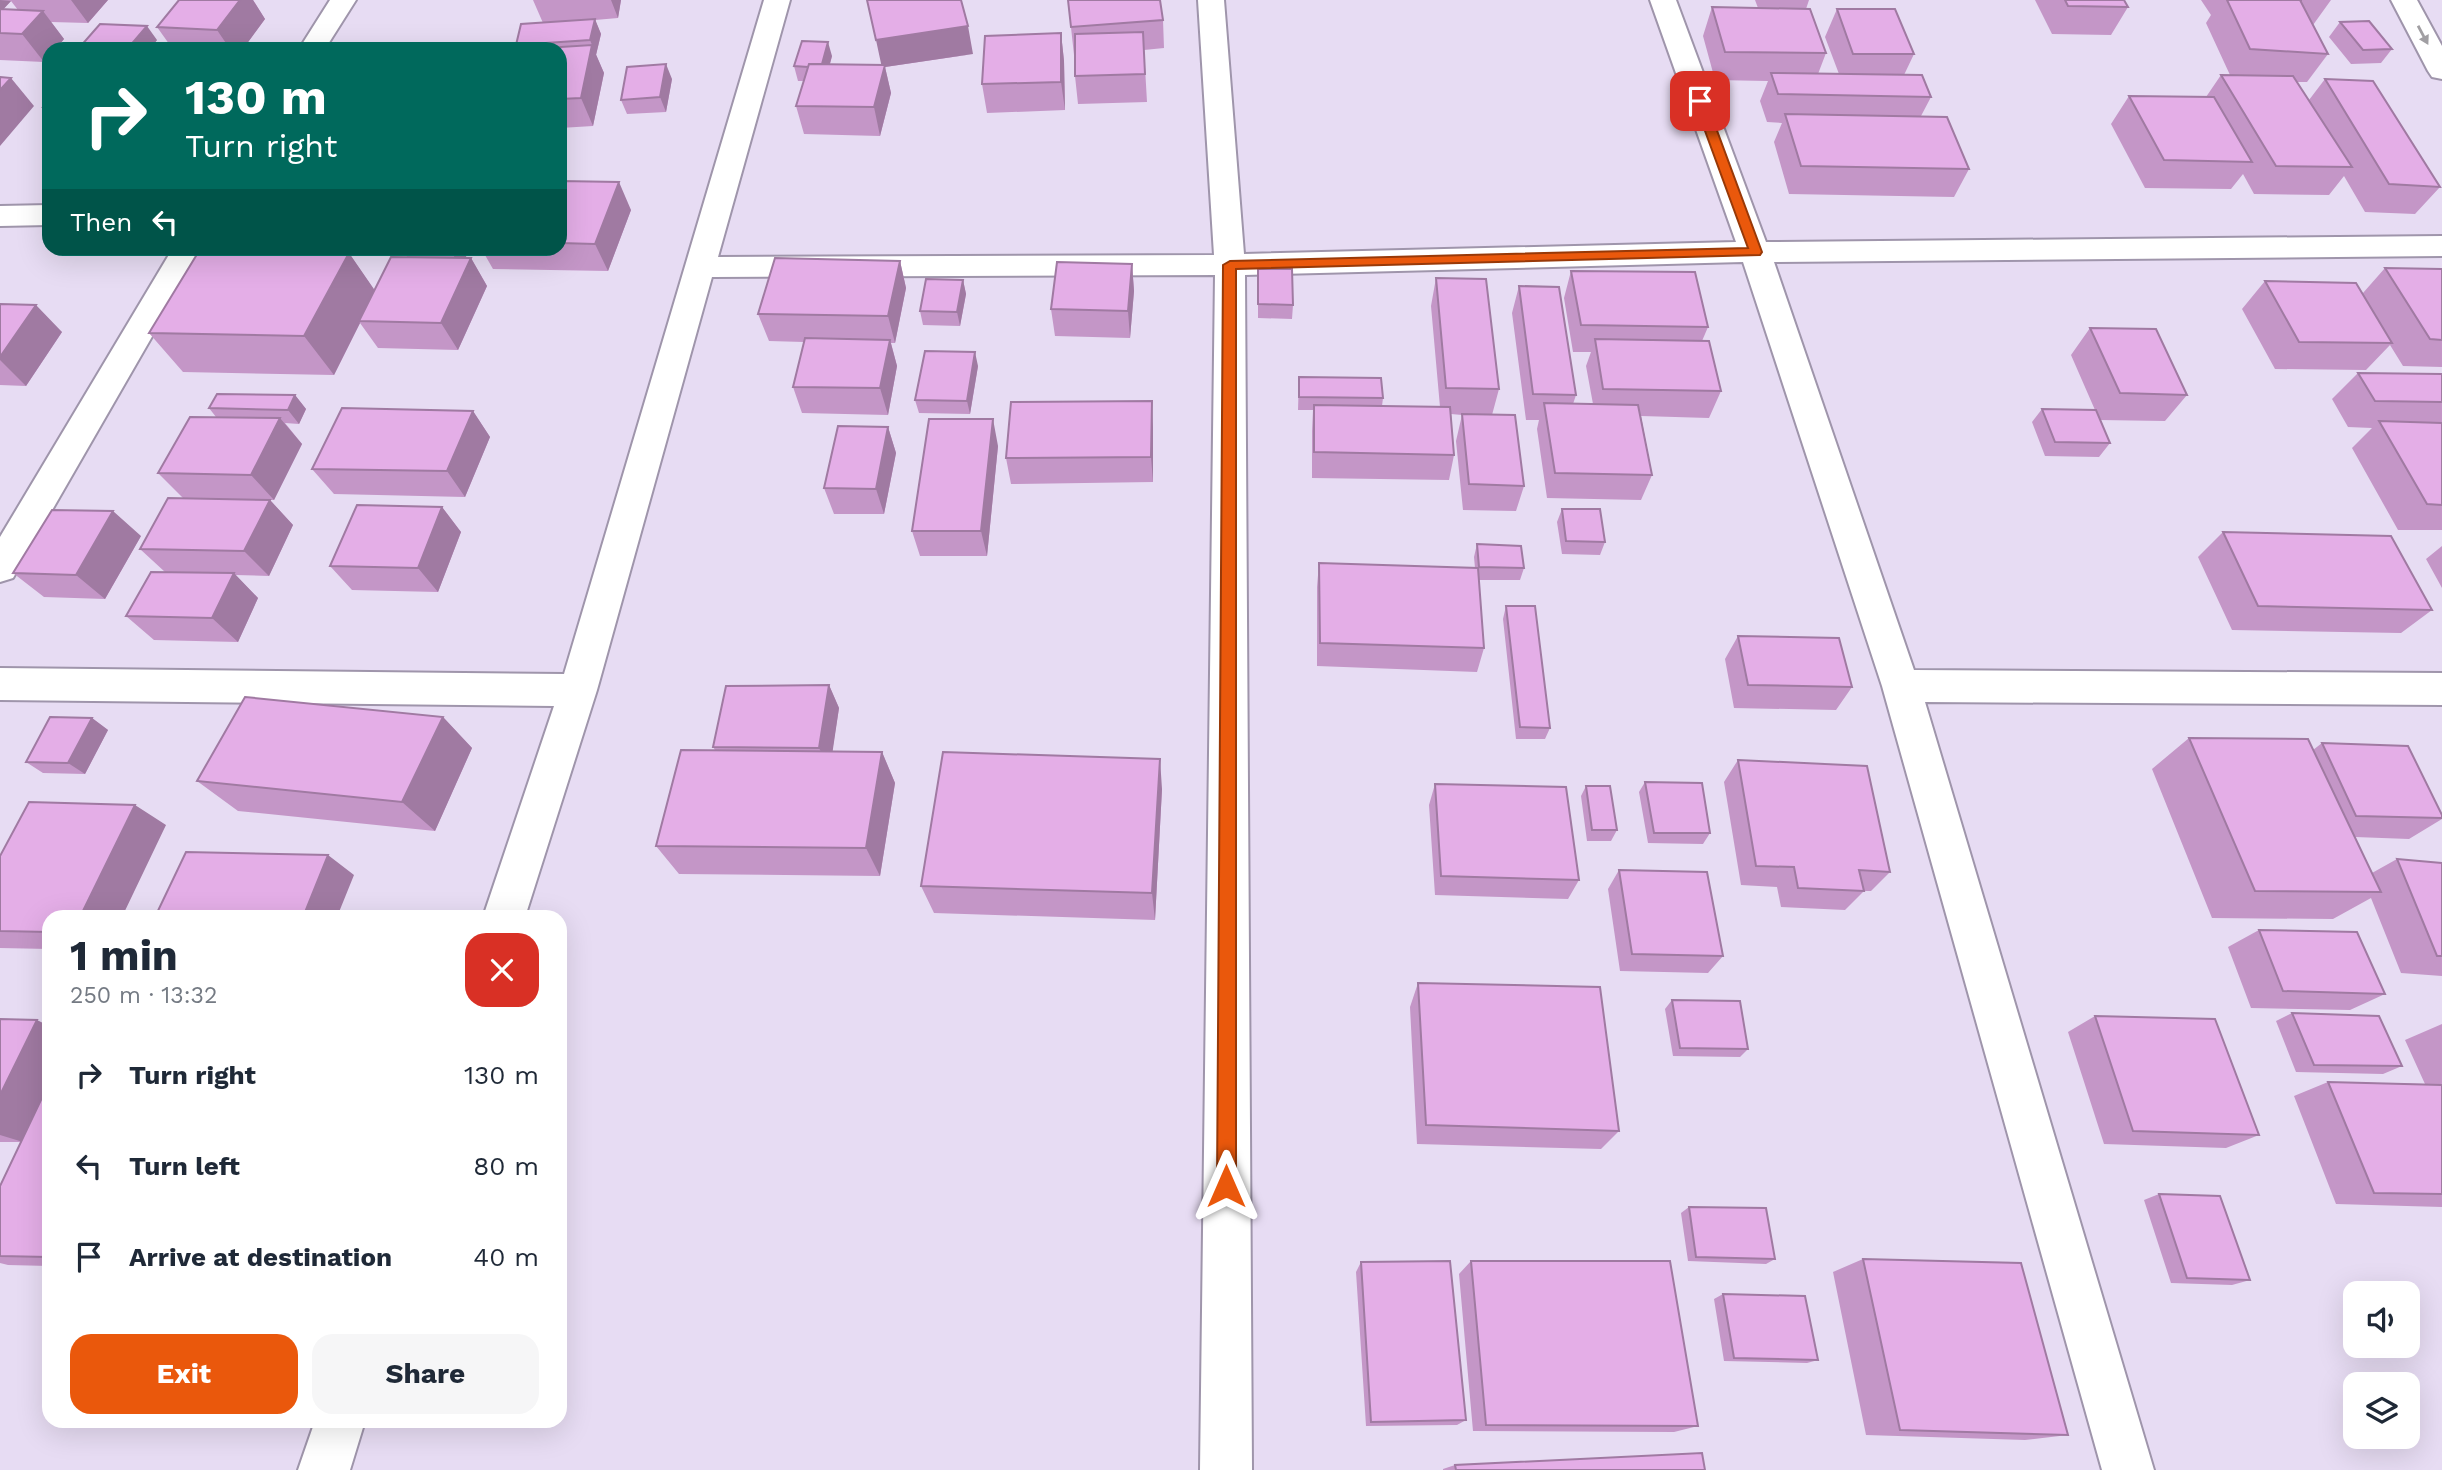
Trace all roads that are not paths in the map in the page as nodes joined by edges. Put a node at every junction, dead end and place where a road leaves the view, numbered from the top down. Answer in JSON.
{"nodes":[{"id":1,"x":343,"y":0,"type":"edge"},
{"id":2,"x":777,"y":0,"type":"edge"},
{"id":3,"x":1211,"y":0,"type":"edge"},
{"id":4,"x":1663,"y":0,"type":"edge"},
{"id":5,"x":2404,"y":0,"type":"edge"},
{"id":6,"x":316,"y":42,"type":"edge"},
{"id":7,"x":2442,"y":71,"type":"edge"},
{"id":8,"x":42,"y":215,"type":"edge"},
{"id":9,"x":0,"y":216,"type":"edge"},
{"id":10,"x":2442,"y":246,"type":"edge"},
{"id":11,"x":1755,"y":252,"type":"junction"},
{"id":12,"x":183,"y":256,"type":"edge"},
{"id":13,"x":1230,"y":265,"type":"junction"},
{"id":14,"x":700,"y":267,"type":"junction"},
{"id":15,"x":0,"y":568,"type":"edge"},
{"id":16,"x":0,"y":684,"type":"edge"},
{"id":17,"x":1901,"y":686,"type":"junction"},
{"id":18,"x":2442,"y":689,"type":"edge"},
{"id":19,"x":578,"y":690,"type":"junction"},
{"id":20,"x":506,"y":910,"type":"edge"},
{"id":21,"x":338,"y":1428,"type":"edge"},
{"id":22,"x":324,"y":1470,"type":"edge"},
{"id":23,"x":1226,"y":1470,"type":"edge"},
{"id":24,"x":2128,"y":1470,"type":"edge"}],
"edges":[{"from":1,"to":6,"type":"street"},
{"from":2,"to":14,"type":"street"},
{"from":3,"to":13,"type":"street"},
{"from":4,"to":11,"type":"street"},
{"from":5,"to":7,"type":"street","one_way":true},
{"from":8,"to":9,"type":"street"},
{"from":10,"to":11,"type":"street"},
{"from":11,"to":13,"type":"street"},
{"from":11,"to":17,"type":"street"},
{"from":12,"to":15,"type":"street"},
{"from":13,"to":14,"type":"street"},
{"from":13,"to":23,"type":"street"},
{"from":14,"to":19,"type":"street"},
{"from":16,"to":19,"type":"street"},
{"from":17,"to":18,"type":"street"},
{"from":17,"to":24,"type":"street"},
{"from":19,"to":20,"type":"street"},
{"from":21,"to":22,"type":"street"}]}
